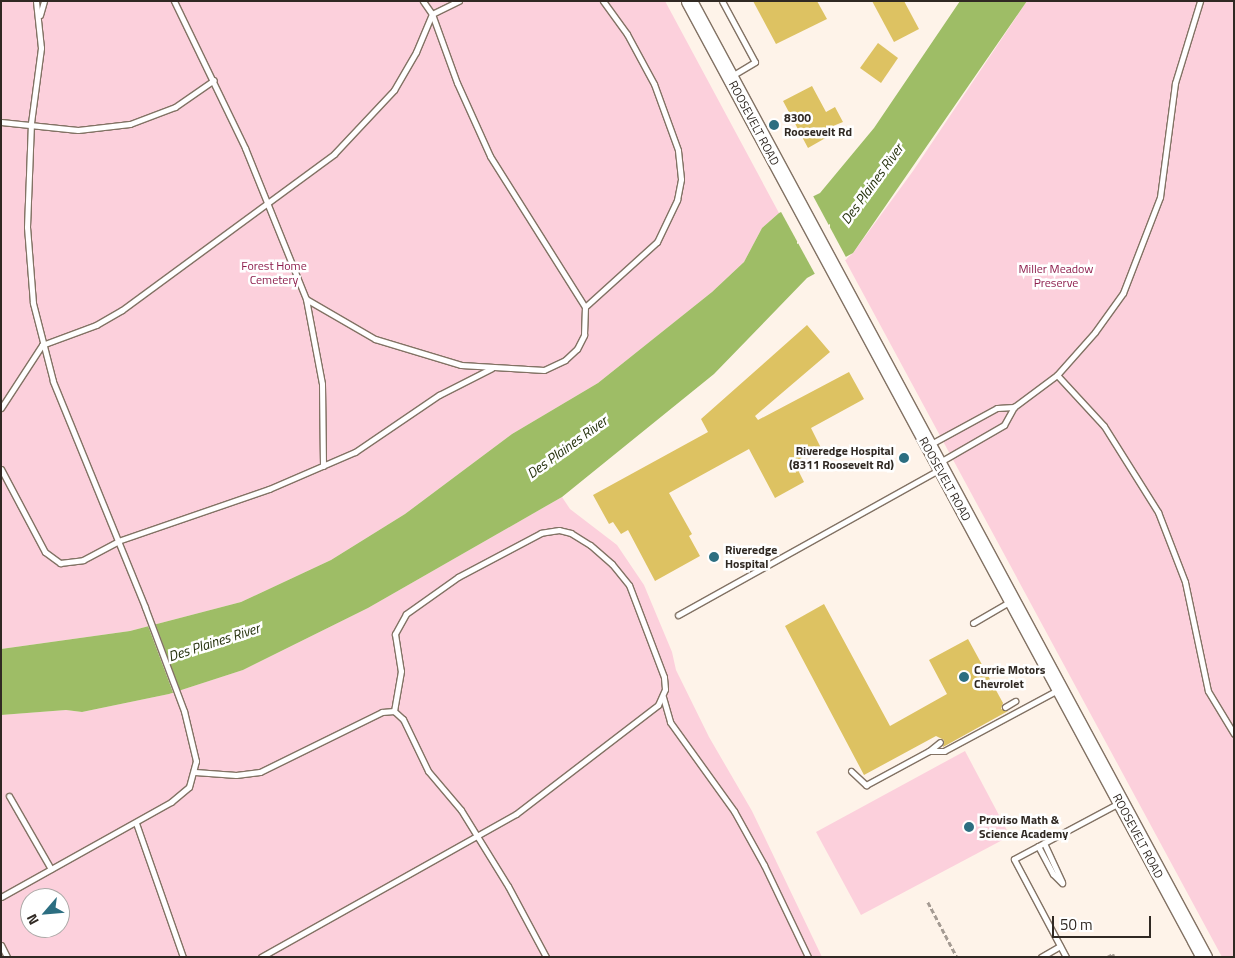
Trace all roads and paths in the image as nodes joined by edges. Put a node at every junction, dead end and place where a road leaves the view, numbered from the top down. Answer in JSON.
{"nodes":[{"id":1,"x":36,"y":1,"type":"edge"},
{"id":2,"x":44,"y":1,"type":"edge"},
{"id":3,"x":174,"y":1,"type":"edge"},
{"id":4,"x":423,"y":1,"type":"edge"},
{"id":5,"x":459,"y":1,"type":"edge"},
{"id":6,"x":603,"y":1,"type":"edge"},
{"id":7,"x":689,"y":1,"type":"edge"},
{"id":8,"x":722,"y":1,"type":"edge"},
{"id":9,"x":1200,"y":1,"type":"edge"},
{"id":10,"x":432,"y":14,"type":"junction"},
{"id":11,"x":40,"y":17,"type":"junction"},
{"id":12,"x":730,"y":77,"type":"junction"},
{"id":13,"x":214,"y":80,"type":"junction"},
{"id":14,"x":1,"y":122,"type":"edge"},
{"id":15,"x":31,"y":123,"type":"junction"},
{"id":16,"x":269,"y":203,"type":"junction"},
{"id":17,"x":306,"y":299,"type":"junction"},
{"id":18,"x":585,"y":307,"type":"junction"},
{"id":19,"x":42,"y":345,"type":"junction"},
{"id":20,"x":494,"y":367,"type":"junction"},
{"id":21,"x":1058,"y":375,"type":"junction"},
{"id":22,"x":1,"y":408,"type":"edge"},
{"id":23,"x":1014,"y":408,"type":"junction"},
{"id":24,"x":927,"y":446,"type":"junction"},
{"id":25,"x":323,"y":466,"type":"junction"},
{"id":26,"x":938,"y":466,"type":"junction"},
{"id":27,"x":1,"y":470,"type":"edge"},
{"id":28,"x":118,"y":541,"type":"junction"},
{"id":29,"x":1012,"y":601,"type":"junction"},
{"id":30,"x":678,"y":615,"type":"dead end"},
{"id":31,"x":972,"y":623,"type":"dead end"},
{"id":32,"x":1059,"y":689,"type":"junction"},
{"id":33,"x":663,"y":697,"type":"junction"},
{"id":34,"x":1015,"y":701,"type":"dead end"},
{"id":35,"x":1005,"y":707,"type":"dead end"},
{"id":36,"x":394,"y":711,"type":"junction"},
{"id":37,"x":1234,"y":734,"type":"edge"},
{"id":38,"x":940,"y":742,"type":"dead end"},
{"id":39,"x":929,"y":751,"type":"junction"},
{"id":40,"x":851,"y":770,"type":"dead end"},
{"id":41,"x":195,"y":772,"type":"junction"},
{"id":42,"x":8,"y":796,"type":"dead end"},
{"id":43,"x":1120,"y":802,"type":"junction"},
{"id":44,"x":136,"y":823,"type":"junction"},
{"id":45,"x":478,"y":838,"type":"junction"},
{"id":46,"x":1044,"y":843,"type":"junction"},
{"id":47,"x":1038,"y":846,"type":"junction"},
{"id":48,"x":51,"y":870,"type":"junction"},
{"id":49,"x":1,"y":897,"type":"edge"},
{"id":50,"x":928,"y":902,"type":"dead end"},
{"id":51,"x":1,"y":945,"type":"edge"},
{"id":52,"x":1060,"y":946,"type":"junction"},
{"id":53,"x":7,"y":957,"type":"edge"},
{"id":54,"x":183,"y":957,"type":"edge"},
{"id":55,"x":261,"y":957,"type":"edge"},
{"id":56,"x":546,"y":957,"type":"edge"},
{"id":57,"x":808,"y":957,"type":"edge"},
{"id":58,"x":958,"y":957,"type":"edge"},
{"id":59,"x":1040,"y":957,"type":"edge"},
{"id":60,"x":1066,"y":957,"type":"edge"},
{"id":61,"x":1107,"y":957,"type":"edge"},
{"id":62,"x":1114,"y":957,"type":"edge"},
{"id":63,"x":1204,"y":957,"type":"edge"}],
"edges":[{"from":1,"to":11,"type":"lane"},
{"from":2,"to":11,"type":"lane"},
{"from":3,"to":13,"type":"lane"},
{"from":4,"to":10,"type":"lane"},
{"from":5,"to":10,"type":"lane"},
{"from":6,"to":18,"type":"lane"},
{"from":7,"to":12,"type":"main road","name":"ROOSEVELT ROAD"},
{"from":8,"to":12,"type":"lane"},
{"from":9,"to":21,"type":"lane"},
{"from":10,"to":16,"type":"lane"},
{"from":10,"to":18,"type":"lane"},
{"from":11,"to":15,"type":"lane"},
{"from":12,"to":24,"type":"main road","name":"ROOSEVELT ROAD"},
{"from":13,"to":15,"type":"lane"},
{"from":13,"to":16,"type":"lane"},
{"from":14,"to":15,"type":"lane"},
{"from":15,"to":19,"type":"lane"},
{"from":16,"to":17,"type":"lane"},
{"from":16,"to":19,"type":"lane"},
{"from":17,"to":20,"type":"lane"},
{"from":17,"to":25,"type":"lane"},
{"from":18,"to":20,"type":"lane"},
{"from":19,"to":22,"type":"lane"},
{"from":19,"to":28,"type":"lane"},
{"from":20,"to":25,"type":"lane"},
{"from":21,"to":23,"type":"lane"},
{"from":21,"to":37,"type":"lane"},
{"from":23,"to":24,"type":"lane"},
{"from":23,"to":26,"type":"lane"},
{"from":24,"to":26,"type":"main road","name":"ROOSEVELT ROAD"},
{"from":25,"to":28,"type":"lane"},
{"from":26,"to":29,"type":"main road","name":"ROOSEVELT ROAD"},
{"from":26,"to":30,"type":"lane"},
{"from":27,"to":28,"type":"lane"},
{"from":28,"to":41,"type":"lane"},
{"from":29,"to":31,"type":"lane"},
{"from":29,"to":32,"type":"main road","name":"ROOSEVELT ROAD"},
{"from":32,"to":39,"type":"lane"},
{"from":32,"to":43,"type":"main road","name":"ROOSEVELT ROAD"},
{"from":33,"to":36,"type":"lane"},
{"from":33,"to":45,"type":"lane"},
{"from":33,"to":57,"type":"lane"},
{"from":34,"to":35,"type":"lane"},
{"from":36,"to":41,"type":"lane"},
{"from":36,"to":45,"type":"lane"},
{"from":38,"to":39,"type":"lane"},
{"from":39,"to":40,"type":"lane"},
{"from":41,"to":44,"type":"lane"},
{"from":42,"to":48,"type":"lane"},
{"from":43,"to":46,"type":"lane"},
{"from":43,"to":63,"type":"main road","name":"ROOSEVELT ROAD"},
{"from":44,"to":48,"type":"lane"},
{"from":44,"to":54,"type":"lane"},
{"from":45,"to":55,"type":"lane"},
{"from":45,"to":56,"type":"lane"},
{"from":46,"to":47,"type":"lane"},
{"from":46,"to":47,"type":"lane"},
{"from":47,"to":52,"type":"lane"},
{"from":48,"to":49,"type":"lane"},
{"from":50,"to":58,"type":"path"},
{"from":51,"to":53,"type":"lane"},
{"from":52,"to":59,"type":"lane"},
{"from":52,"to":60,"type":"lane"},
{"from":61,"to":62,"type":"path"}]}
